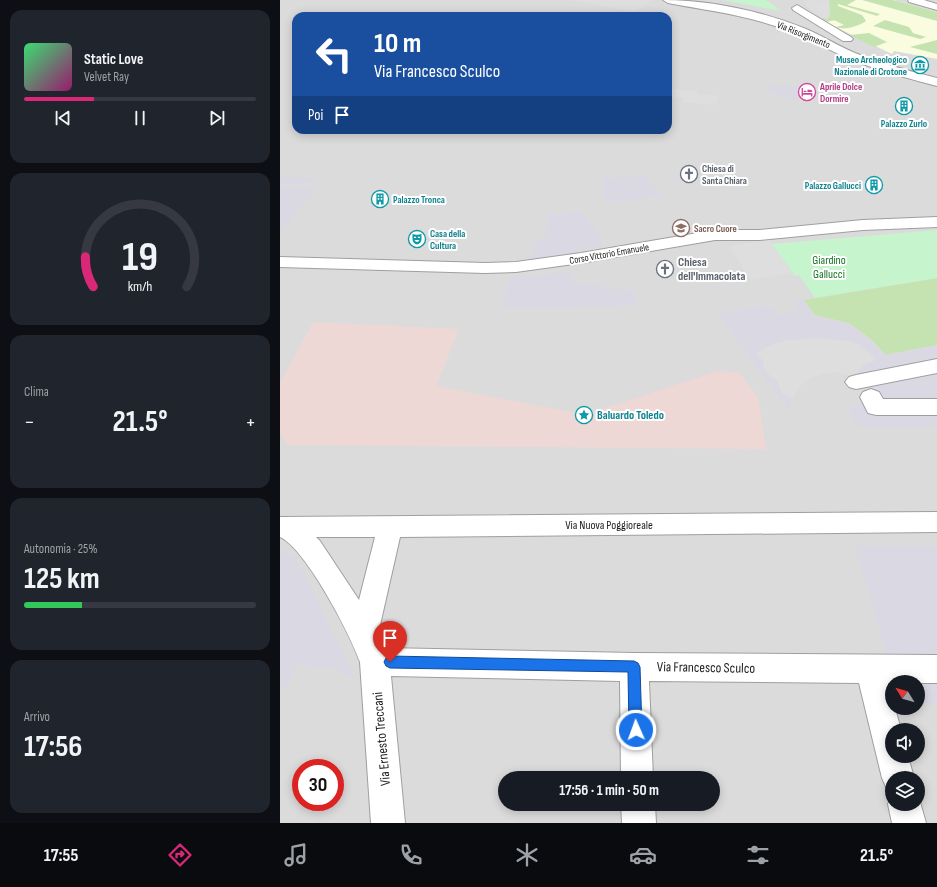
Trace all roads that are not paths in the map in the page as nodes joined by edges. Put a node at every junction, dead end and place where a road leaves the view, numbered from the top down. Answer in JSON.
{"nodes":[{"id":1,"x":668,"y":0,"type":"edge"},
{"id":2,"x":913,"y":0,"type":"edge"},
{"id":3,"x":793,"y":4,"type":"edge"},
{"id":4,"x":937,"y":7,"type":"edge"},
{"id":5,"x":882,"y":67,"type":"junction"},
{"id":6,"x":937,"y":82,"type":"edge"},
{"id":7,"x":937,"y":222,"type":"edge"},
{"id":8,"x":280,"y":262,"type":"edge"},
{"id":9,"x":937,"y":366,"type":"edge"},
{"id":10,"x":856,"y":382,"type":"dead end"},
{"id":11,"x":871,"y":397,"type":"dead end"},
{"id":12,"x":937,"y":407,"type":"edge"},
{"id":13,"x":937,"y":522,"type":"edge"},
{"id":14,"x":390,"y":526,"type":"junction"},
{"id":15,"x":284,"y":527,"type":"edge"},
{"id":16,"x":364,"y":634,"type":"junction"},
{"id":17,"x":375,"y":662,"type":"junction"},
{"id":18,"x":634,"y":667,"type":"junction"},
{"id":19,"x":870,"y":669,"type":"junction"},
{"id":20,"x":937,"y":669,"type":"edge"},
{"id":21,"x":885,"y":728,"type":"edge"},
{"id":22,"x":637,"y":771,"type":"edge"},
{"id":23,"x":638,"y":811,"type":"edge"},
{"id":24,"x":906,"y":811,"type":"edge"},
{"id":25,"x":388,"y":823,"type":"edge"},
{"id":26,"x":639,"y":823,"type":"edge"},
{"id":27,"x":909,"y":823,"type":"edge"}],
"edges":[{"from":1,"to":5,"type":"street","name":"Via Risorgimento"},
{"from":2,"to":4,"type":"street"},
{"from":3,"to":5,"type":"street"},
{"from":5,"to":6,"type":"street","name":"Via Risorgimento"},
{"from":7,"to":8,"type":"street","name":"Corso Vittorio Emanuele"},
{"from":9,"to":10,"type":"street"},
{"from":11,"to":12,"type":"street"},
{"from":13,"to":14,"type":"street","name":"Via Nuova Poggioreale"},
{"from":14,"to":15,"type":"street","name":"Via Nuova Poggioreale"},
{"from":14,"to":16,"type":"street"},
{"from":15,"to":16,"type":"street","name":"Via Ernesto Treccani"},
{"from":16,"to":17,"type":"street","name":"Via Ernesto Treccani"},
{"from":17,"to":18,"type":"street","name":"Via Francesco Sculco"},
{"from":17,"to":25,"type":"street","name":"Via Ernesto Treccani"},
{"from":18,"to":19,"type":"street","name":"Via Francesco Sculco"},
{"from":18,"to":22,"type":"street"},
{"from":19,"to":20,"type":"street","name":"Via Francesco Sculco"},
{"from":19,"to":21,"type":"street"},
{"from":23,"to":26,"type":"street"},
{"from":24,"to":27,"type":"street"}]}
